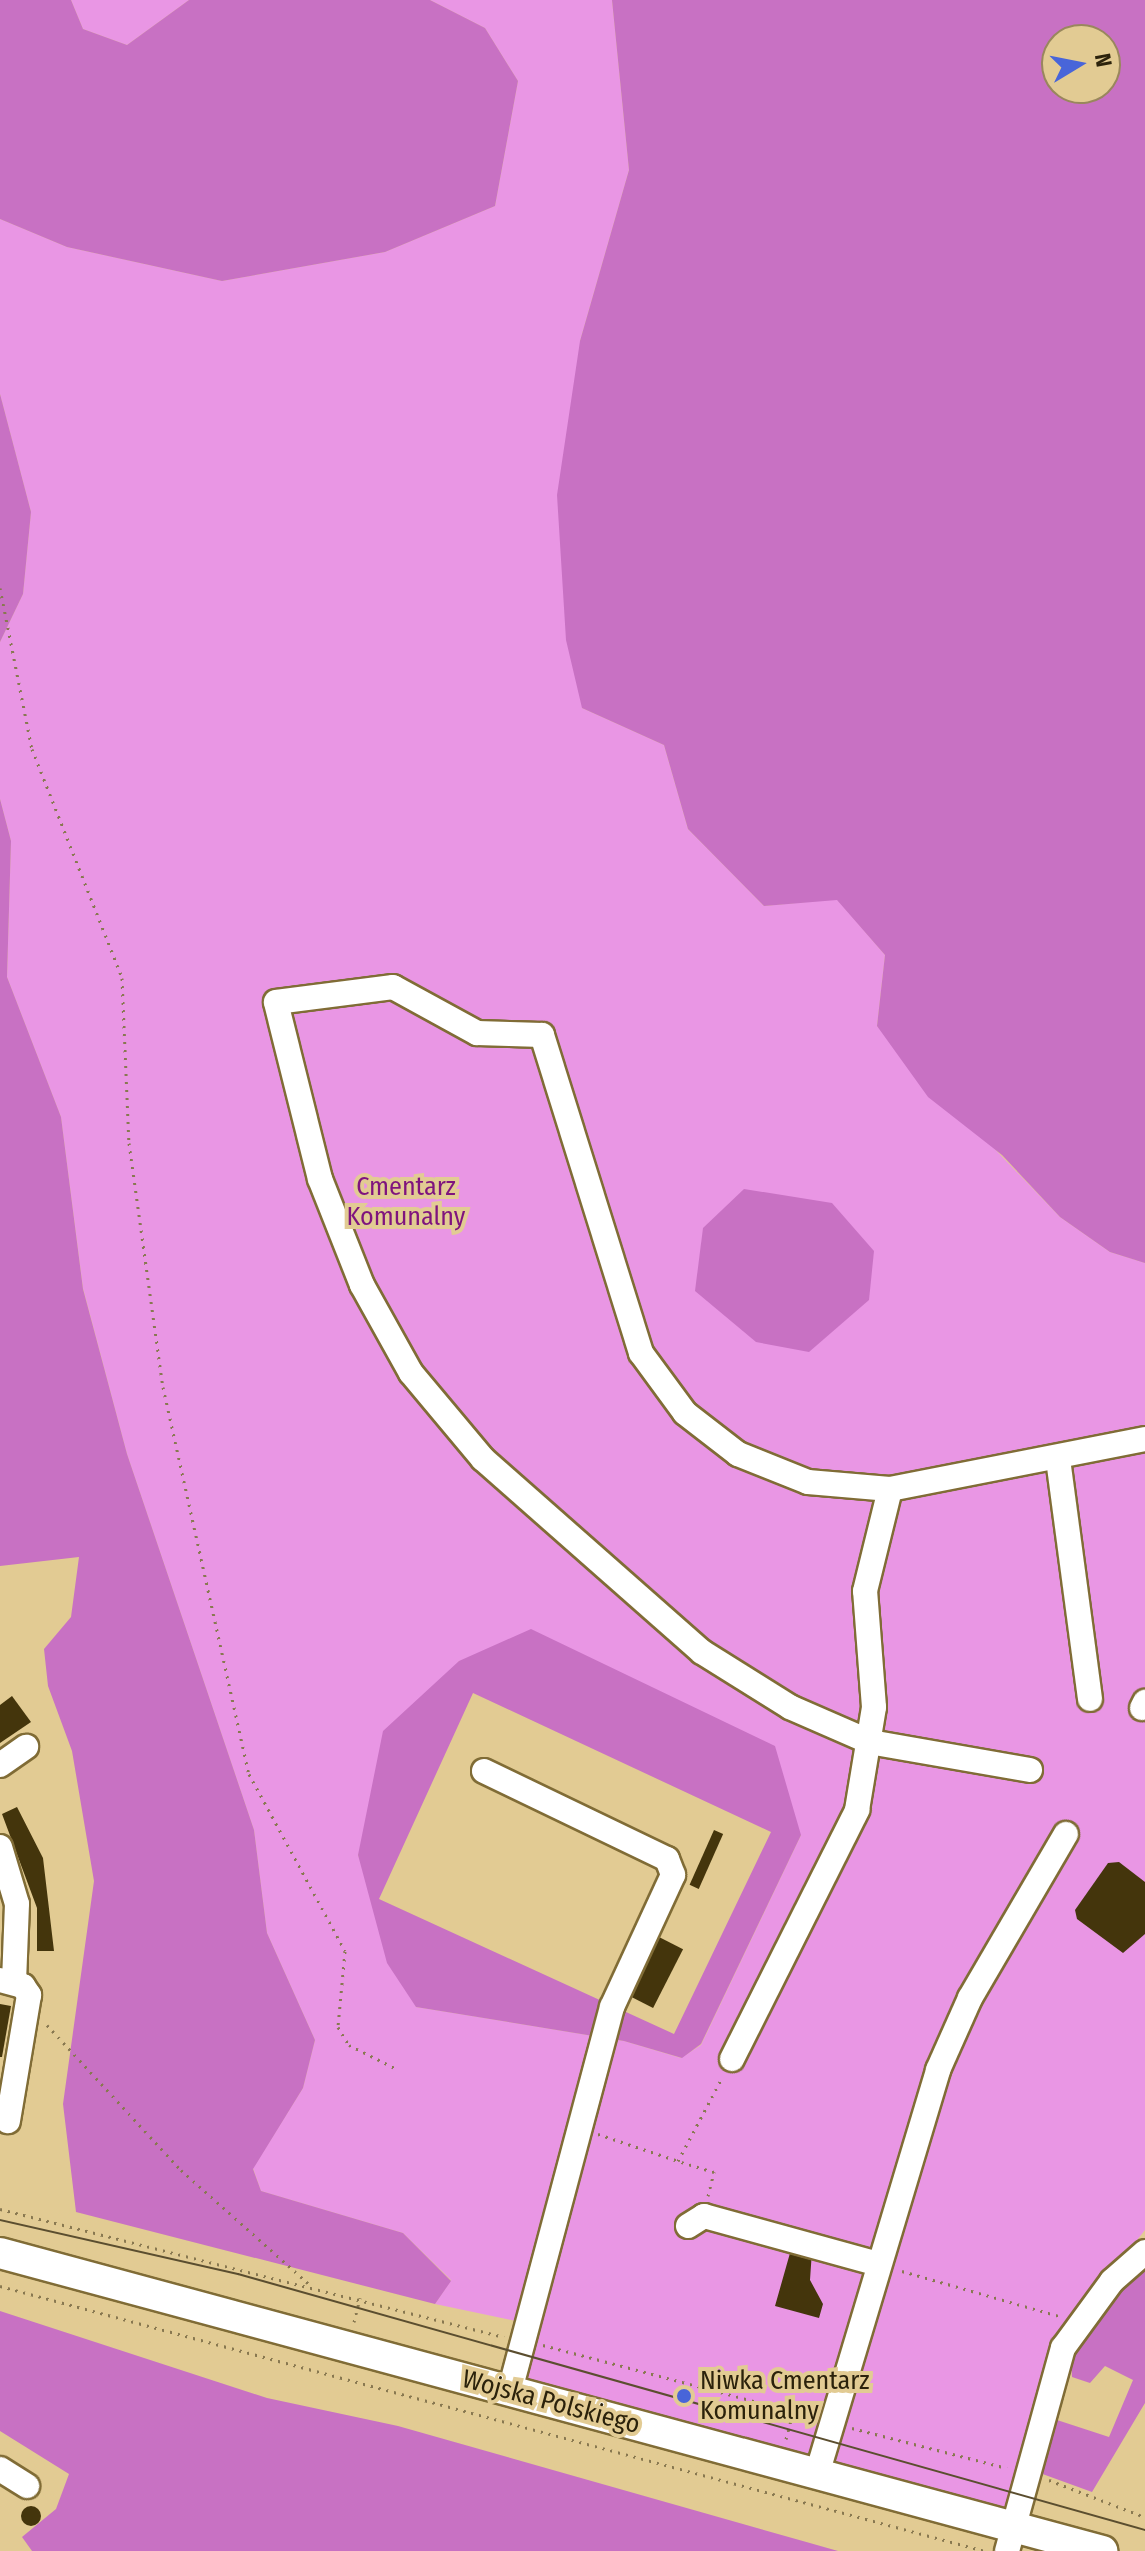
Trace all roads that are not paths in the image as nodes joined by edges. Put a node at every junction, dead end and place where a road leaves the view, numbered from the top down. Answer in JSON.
{"nodes":[{"id":1,"x":1145,"y":1439,"type":"edge"},
{"id":2,"x":1058,"y":1459,"type":"dead end"},
{"id":3,"x":890,"y":1489,"type":"junction"},
{"id":4,"x":1090,"y":1699,"type":"dead end"},
{"id":5,"x":870,"y":1742,"type":"junction"},
{"id":6,"x":26,"y":1747,"type":"dead end"},
{"id":7,"x":0,"y":1765,"type":"edge"},
{"id":8,"x":1030,"y":1770,"type":"dead end"},
{"id":9,"x":484,"y":1771,"type":"dead end"},
{"id":10,"x":1066,"y":1834,"type":"dead end"},
{"id":11,"x":0,"y":1847,"type":"edge"},
{"id":12,"x":7,"y":1981,"type":"edge"},
{"id":13,"x":732,"y":2059,"type":"road end"},
{"id":14,"x":8,"y":2121,"type":"dead end"},
{"id":15,"x":696,"y":2221,"type":"road end"},
{"id":16,"x":1145,"y":2252,"type":"edge"},
{"id":17,"x":0,"y":2253,"type":"edge"},
{"id":18,"x":875,"y":2263,"type":"junction"},
{"id":19,"x":510,"y":2390,"type":"junction"},
{"id":20,"x":0,"y":2469,"type":"edge"},
{"id":21,"x":817,"y":2474,"type":"junction"},
{"id":22,"x":27,"y":2486,"type":"dead end"},
{"id":23,"x":1011,"y":2539,"type":"edge"},
{"id":24,"x":1102,"y":2551,"type":"edge"}],
"edges":[{"from":1,"to":3,"type":"street"},
{"from":2,"to":4,"type":"street"},
{"from":3,"to":5,"type":"street"},
{"from":3,"to":5,"type":"street"},
{"from":5,"to":8,"type":"street"},
{"from":5,"to":13,"type":"street"},
{"from":6,"to":7,"type":"street"},
{"from":9,"to":19,"type":"street"},
{"from":10,"to":18,"type":"street"},
{"from":11,"to":12,"type":"street"},
{"from":12,"to":14,"type":"street"},
{"from":15,"to":18,"type":"street"},
{"from":16,"to":23,"type":"street"},
{"from":17,"to":19,"type":"main road","name":"Wojska Polskiego"},
{"from":18,"to":21,"type":"street"},
{"from":19,"to":21,"type":"main road","name":"Wojska Polskiego"},
{"from":20,"to":22,"type":"street"},
{"from":21,"to":23,"type":"main road","name":"Wojska Polskiego"},
{"from":23,"to":24,"type":"main road","name":"Wojska Polskiego"}]}
